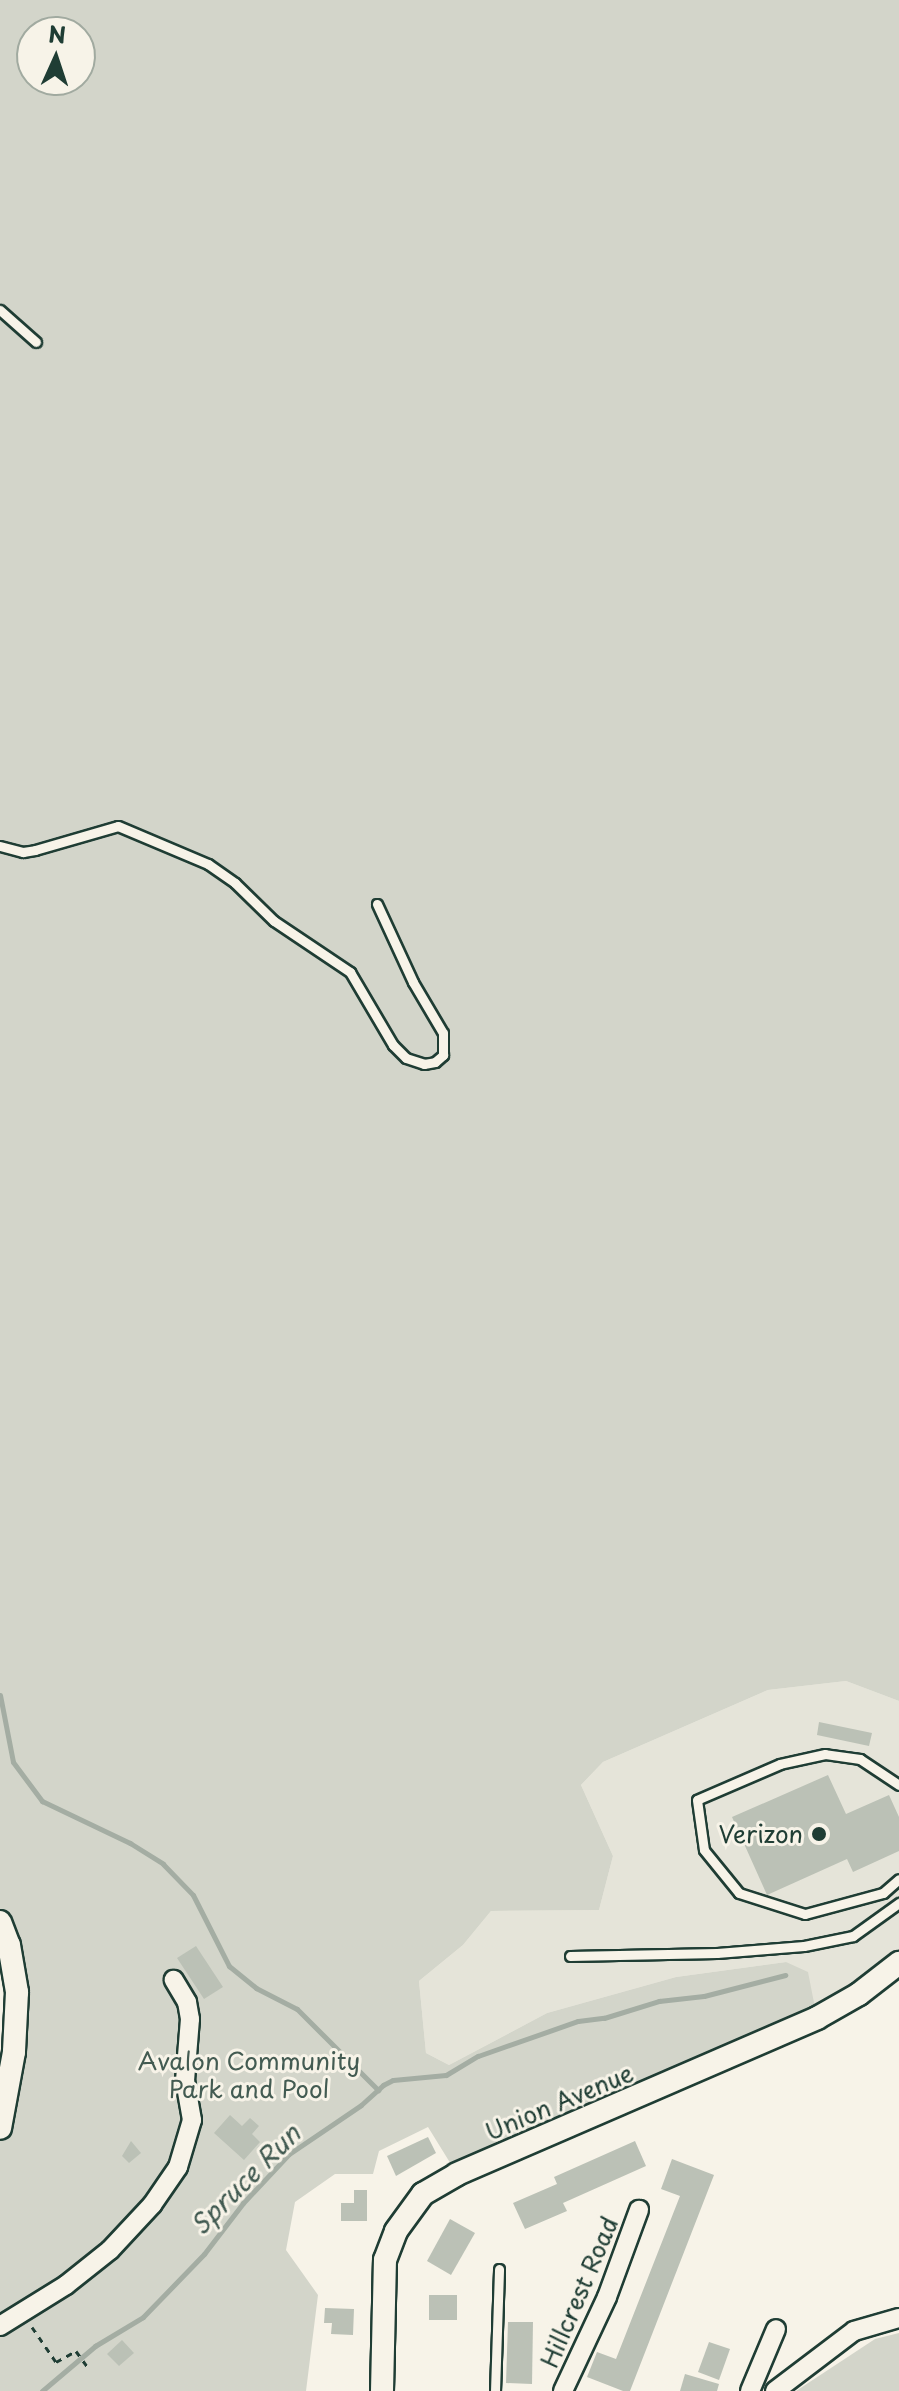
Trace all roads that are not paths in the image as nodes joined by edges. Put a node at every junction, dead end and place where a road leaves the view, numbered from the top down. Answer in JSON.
{"nodes":[{"id":1,"x":0,"y":310,"type":"edge"},
{"id":2,"x":36,"y":342,"type":"dead end"},
{"id":3,"x":0,"y":846,"type":"edge"},
{"id":4,"x":377,"y":904,"type":"dead end"},
{"id":5,"x":899,"y":1785,"type":"edge"},
{"id":6,"x":899,"y":1879,"type":"edge"},
{"id":7,"x":899,"y":1903,"type":"edge"},
{"id":8,"x":0,"y":1922,"type":"edge"},
{"id":9,"x":570,"y":1956,"type":"dead end"},
{"id":10,"x":899,"y":1963,"type":"edge"},
{"id":11,"x":174,"y":1980,"type":"dead end"},
{"id":12,"x":0,"y":2128,"type":"edge"},
{"id":13,"x":639,"y":2210,"type":"dead end"},
{"id":14,"x":499,"y":2269,"type":"dead end"},
{"id":15,"x":899,"y":2318,"type":"edge"},
{"id":16,"x":0,"y":2326,"type":"edge"},
{"id":17,"x":776,"y":2329,"type":"dead end"},
{"id":18,"x":382,"y":2391,"type":"edge"},
{"id":19,"x":495,"y":2391,"type":"edge"},
{"id":20,"x":563,"y":2391,"type":"edge"},
{"id":21,"x":750,"y":2391,"type":"edge"},
{"id":22,"x":775,"y":2391,"type":"edge"}],
"edges":[{"from":1,"to":2,"type":"lane"},
{"from":3,"to":4,"type":"lane"},
{"from":5,"to":6,"type":"lane"},
{"from":7,"to":9,"type":"lane"},
{"from":8,"to":12,"type":"street"},
{"from":10,"to":18,"type":"street","name":"Union Avenue"},
{"from":11,"to":16,"type":"street"},
{"from":13,"to":20,"type":"street","name":"Hillcrest Road"},
{"from":14,"to":19,"type":"lane"},
{"from":15,"to":22,"type":"street"},
{"from":17,"to":21,"type":"street"}]}
